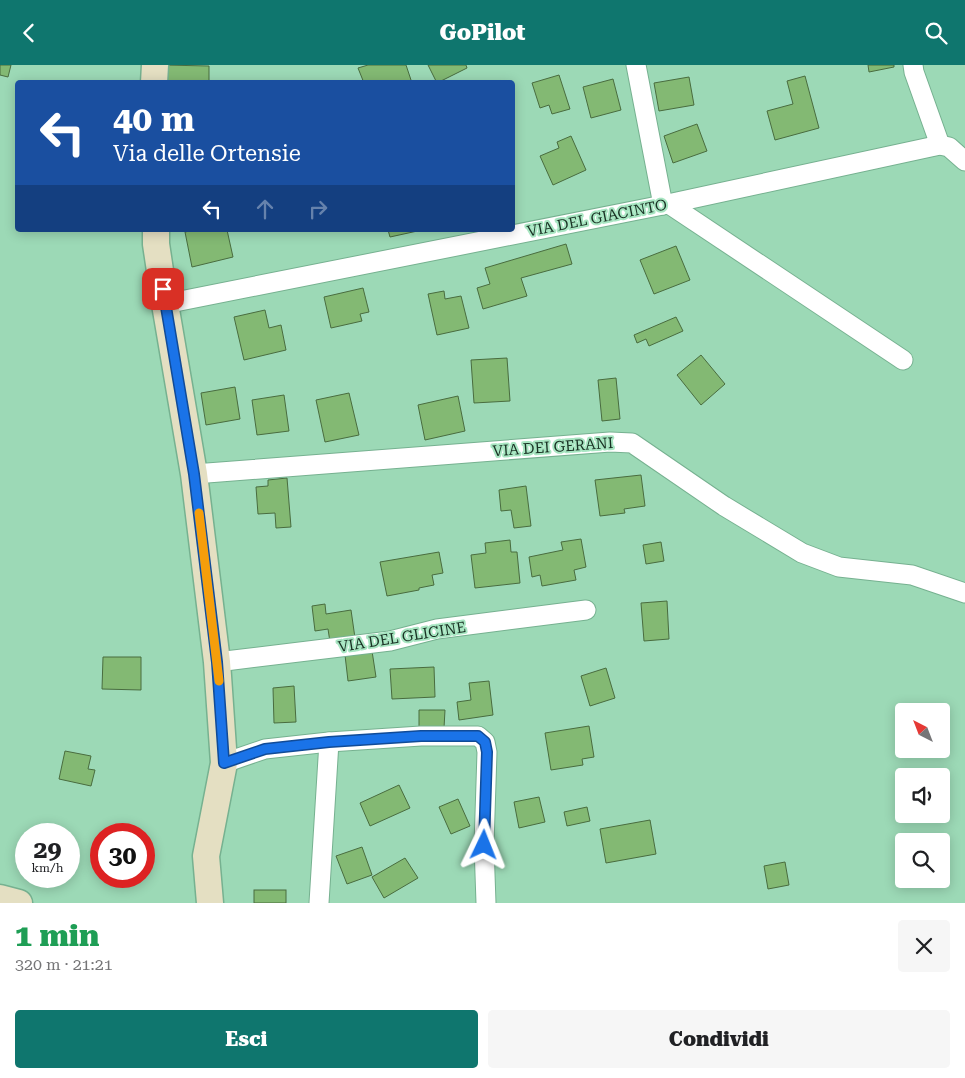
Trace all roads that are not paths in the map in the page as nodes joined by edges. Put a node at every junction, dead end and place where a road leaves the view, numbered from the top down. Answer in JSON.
{"nodes":[{"id":1,"x":154,"y":65,"type":"edge"},
{"id":2,"x":636,"y":65,"type":"edge"},
{"id":3,"x":913,"y":65,"type":"edge"},
{"id":4,"x":154,"y":80,"type":"edge"},
{"id":5,"x":940,"y":145,"type":"junction"},
{"id":6,"x":965,"y":161,"type":"edge"},
{"id":7,"x":666,"y":205,"type":"junction"},
{"id":8,"x":156,"y":232,"type":"edge"},
{"id":9,"x":165,"y":304,"type":"junction"},
{"id":10,"x":903,"y":360,"type":"dead end"},
{"id":11,"x":194,"y":474,"type":"junction"},
{"id":12,"x":965,"y":593,"type":"edge"},
{"id":13,"x":586,"y":610,"type":"dead end"},
{"id":14,"x":217,"y":662,"type":"junction"},
{"id":15,"x":329,"y":742,"type":"junction"},
{"id":16,"x":224,"y":763,"type":"junction"},
{"id":17,"x":0,"y":898,"type":"edge"},
{"id":18,"x":20,"y":903,"type":"edge"},
{"id":19,"x":210,"y":903,"type":"edge"},
{"id":20,"x":319,"y":903,"type":"edge"},
{"id":21,"x":486,"y":903,"type":"edge"}],
"edges":[{"from":1,"to":4,"type":"street"},
{"from":2,"to":7,"type":"street"},
{"from":3,"to":5,"type":"street"},
{"from":5,"to":6,"type":"street"},
{"from":5,"to":7,"type":"street","name":"VIA DEL GIACINTO"},
{"from":7,"to":9,"type":"street","name":"VIA DEL GIACINTO"},
{"from":7,"to":10,"type":"street"},
{"from":8,"to":9,"type":"street"},
{"from":9,"to":11,"type":"street"},
{"from":11,"to":12,"type":"street","name":"VIA DEI GERANI"},
{"from":11,"to":14,"type":"street"},
{"from":13,"to":14,"type":"street","name":"VIA DEL GLICINE"},
{"from":14,"to":16,"type":"street"},
{"from":15,"to":16,"type":"street"},
{"from":15,"to":20,"type":"street"},
{"from":15,"to":21,"type":"street"},
{"from":16,"to":19,"type":"street"},
{"from":17,"to":18,"type":"street"}]}
